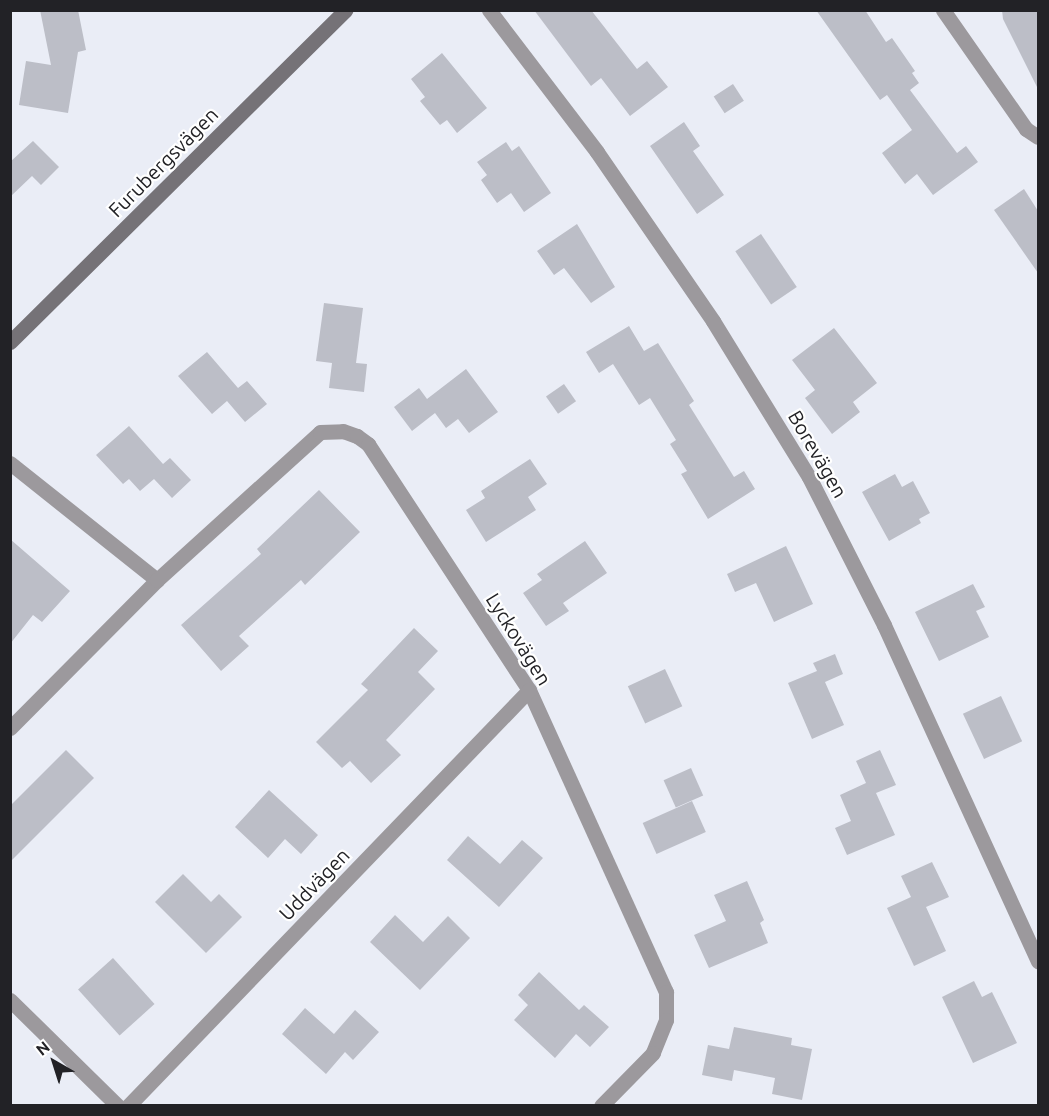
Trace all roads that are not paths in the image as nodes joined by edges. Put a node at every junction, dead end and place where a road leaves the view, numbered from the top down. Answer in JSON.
{"nodes":[{"id":1,"x":345,"y":10,"type":"edge"},
{"id":2,"x":489,"y":10,"type":"edge"},
{"id":3,"x":943,"y":10,"type":"edge"},
{"id":4,"x":1038,"y":137,"type":"edge"},
{"id":5,"x":10,"y":342,"type":"edge"},
{"id":6,"x":10,"y":463,"type":"edge"},
{"id":7,"x":157,"y":580,"type":"junction"},
{"id":8,"x":529,"y":690,"type":"junction"},
{"id":9,"x":10,"y":728,"type":"edge"},
{"id":10,"x":1038,"y":960,"type":"edge"},
{"id":11,"x":10,"y":1000,"type":"edge"},
{"id":12,"x":118,"y":1106,"type":"edge"},
{"id":13,"x":128,"y":1106,"type":"edge"},
{"id":14,"x":601,"y":1106,"type":"edge"}],
"edges":[{"from":1,"to":5,"type":"street","name":"Furubergsvägen"},
{"from":2,"to":10,"type":"street","name":"Borevägen"},
{"from":3,"to":4,"type":"street"},
{"from":6,"to":7,"type":"street"},
{"from":7,"to":8,"type":"street","name":"Lyckovägen"},
{"from":7,"to":9,"type":"street","name":"Lyckovägen"},
{"from":8,"to":13,"type":"street","name":"Uddvägen"},
{"from":8,"to":14,"type":"street","name":"Lyckovägen"},
{"from":11,"to":12,"type":"street"}]}
